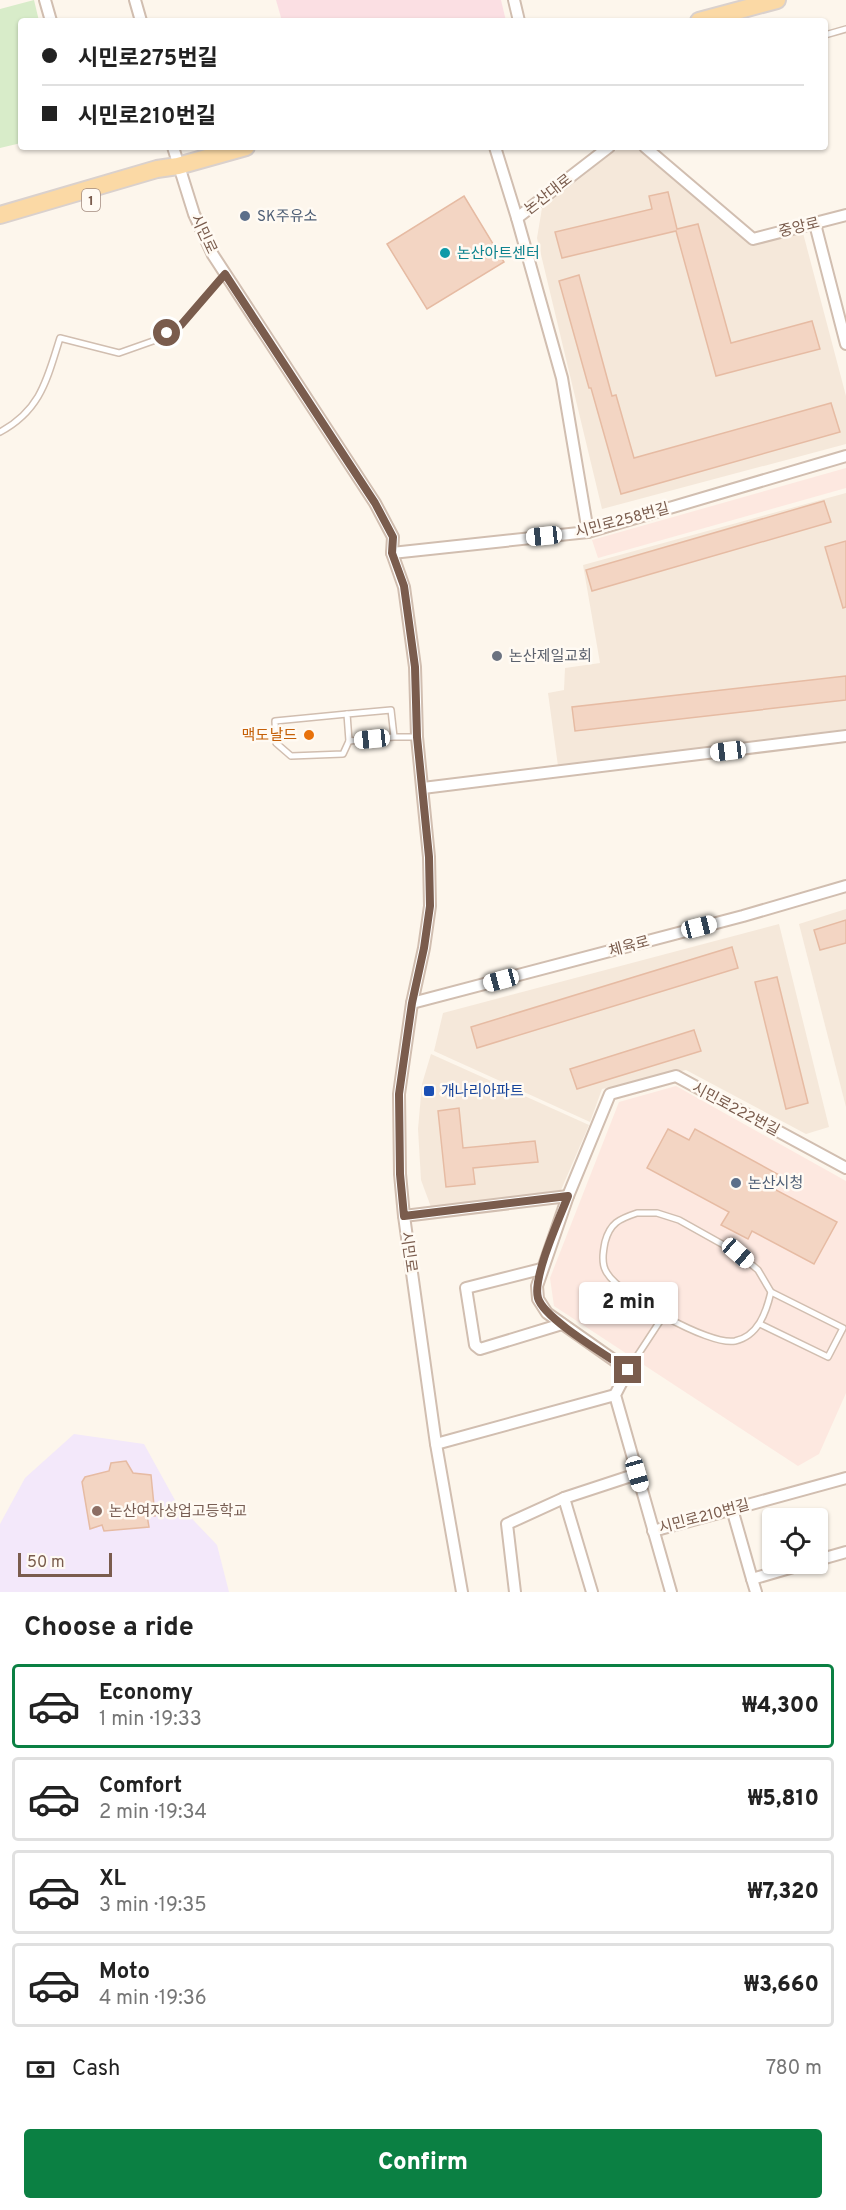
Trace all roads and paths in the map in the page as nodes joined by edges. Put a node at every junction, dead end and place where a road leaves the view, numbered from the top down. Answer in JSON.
{"nodes":[{"id":1,"x":45,"y":0,"type":"edge"},
{"id":2,"x":135,"y":0,"type":"edge"},
{"id":3,"x":514,"y":0,"type":"edge"},
{"id":4,"x":777,"y":0,"type":"edge"},
{"id":5,"x":50,"y":18,"type":"edge"},
{"id":6,"x":140,"y":18,"type":"edge"},
{"id":7,"x":518,"y":18,"type":"edge"},
{"id":8,"x":710,"y":18,"type":"edge"},
{"id":9,"x":846,"y":29,"type":"edge"},
{"id":10,"x":828,"y":33,"type":"edge"},
{"id":11,"x":174,"y":150,"type":"edge"},
{"id":12,"x":235,"y":150,"type":"edge"},
{"id":13,"x":496,"y":150,"type":"edge"},
{"id":14,"x":605,"y":150,"type":"edge"},
{"id":15,"x":649,"y":150,"type":"edge"},
{"id":16,"x":178,"y":166,"type":"junction"},
{"id":17,"x":0,"y":215,"type":"edge"},
{"id":18,"x":846,"y":215,"type":"edge"},
{"id":19,"x":517,"y":218,"type":"junction"},
{"id":20,"x":815,"y":224,"type":"junction"},
{"id":21,"x":0,"y":226,"type":"edge"},
{"id":22,"x":225,"y":274,"type":"junction"},
{"id":23,"x":846,"y":344,"type":"edge"},
{"id":24,"x":0,"y":432,"type":"edge"},
{"id":25,"x":846,"y":456,"type":"edge"},
{"id":26,"x":588,"y":532,"type":"junction"},
{"id":27,"x":392,"y":553,"type":"junction"},
{"id":28,"x":347,"y":714,"type":"junction"},
{"id":29,"x":846,"y":736,"type":"edge"},
{"id":30,"x":393,"y":737,"type":"junction"},
{"id":31,"x":417,"y":737,"type":"junction"},
{"id":32,"x":350,"y":741,"type":"junction"},
{"id":33,"x":423,"y":788,"type":"junction"},
{"id":34,"x":846,"y":886,"type":"edge"},
{"id":35,"x":412,"y":1003,"type":"junction"},
{"id":36,"x":846,"y":1168,"type":"edge"},
{"id":37,"x":568,"y":1196,"type":"junction"},
{"id":38,"x":404,"y":1216,"type":"junction"},
{"id":39,"x":541,"y":1269,"type":"junction"},
{"id":40,"x":771,"y":1292,"type":"junction"},
{"id":41,"x":663,"y":1315,"type":"junction"},
{"id":42,"x":562,"y":1324,"type":"junction"},
{"id":43,"x":760,"y":1324,"type":"junction"},
{"id":44,"x":628,"y":1370,"type":"junction"},
{"id":45,"x":615,"y":1395,"type":"junction"},
{"id":46,"x":436,"y":1444,"type":"junction"},
{"id":47,"x":637,"y":1474,"type":"junction"},
{"id":48,"x":846,"y":1478,"type":"edge"},
{"id":49,"x":564,"y":1498,"type":"junction"},
{"id":50,"x":732,"y":1509,"type":"junction"},
{"id":51,"x":653,"y":1531,"type":"junction"},
{"id":52,"x":846,"y":1552,"type":"edge"},
{"id":53,"x":828,"y":1557,"type":"edge"},
{"id":54,"x":769,"y":1574,"type":"edge"},
{"id":55,"x":752,"y":1579,"type":"junction"},
{"id":56,"x":462,"y":1592,"type":"edge"},
{"id":57,"x":515,"y":1592,"type":"edge"},
{"id":58,"x":592,"y":1592,"type":"edge"},
{"id":59,"x":671,"y":1592,"type":"edge"},
{"id":60,"x":756,"y":1592,"type":"edge"}],
"edges":[{"from":1,"to":5,"type":"street"},
{"from":2,"to":6,"type":"street"},
{"from":3,"to":7,"type":"street"},
{"from":4,"to":8,"type":"main road"},
{"from":9,"to":10,"type":"lane"},
{"from":11,"to":16,"type":"street","name":"시민로"},
{"from":12,"to":16,"type":"main road","number":"1"},
{"from":13,"to":19,"type":"street","name":"논산대로"},
{"from":14,"to":19,"type":"street","name":"논산대로"},
{"from":15,"to":20,"type":"street","name":"중앙로"},
{"from":16,"to":17,"type":"main road","number":"1"},
{"from":16,"to":21,"type":"main road","number":"1"},
{"from":16,"to":22,"type":"street","name":"시민로"},
{"from":18,"to":20,"type":"street","name":"중앙로"},
{"from":19,"to":26,"type":"street"},
{"from":20,"to":23,"type":"street"},
{"from":22,"to":24,"type":"lane"},
{"from":22,"to":27,"type":"street","name":"시민로"},
{"from":25,"to":26,"type":"street","name":"시민로258번길"},
{"from":26,"to":27,"type":"street","name":"시민로258번길"},
{"from":27,"to":31,"type":"street","name":"시민로"},
{"from":28,"to":30,"type":"lane"},
{"from":28,"to":32,"type":"lane"},
{"from":28,"to":32,"type":"lane"},
{"from":29,"to":33,"type":"street"},
{"from":30,"to":31,"type":"lane"},
{"from":30,"to":32,"type":"lane"},
{"from":31,"to":33,"type":"street","name":"시민로"},
{"from":33,"to":35,"type":"street","name":"시민로"},
{"from":34,"to":35,"type":"street","name":"체육로"},
{"from":35,"to":38,"type":"street","name":"시민로"},
{"from":36,"to":37,"type":"street","name":"시민로222번길"},
{"from":37,"to":38,"type":"street"},
{"from":37,"to":39,"type":"street"},
{"from":38,"to":46,"type":"street","name":"시민로"},
{"from":39,"to":42,"type":"street"},
{"from":39,"to":42,"type":"street"},
{"from":40,"to":41,"type":"lane"},
{"from":40,"to":43,"type":"lane"},
{"from":40,"to":43,"type":"lane"},
{"from":41,"to":43,"type":"lane"},
{"from":41,"to":44,"type":"lane"},
{"from":42,"to":44,"type":"street"},
{"from":44,"to":45,"type":"street"},
{"from":45,"to":46,"type":"street"},
{"from":45,"to":47,"type":"street","name":"시민로210번길"},
{"from":46,"to":56,"type":"street","name":"시민로"},
{"from":47,"to":49,"type":"street"},
{"from":47,"to":51,"type":"street","name":"시민로210번길"},
{"from":48,"to":50,"type":"street","name":"시민로210번길"},
{"from":49,"to":57,"type":"street"},
{"from":49,"to":58,"type":"street"},
{"from":50,"to":51,"type":"street","name":"시민로210번길"},
{"from":50,"to":55,"type":"street"},
{"from":51,"to":59,"type":"street"},
{"from":52,"to":53,"type":"street"},
{"from":54,"to":55,"type":"street"},
{"from":55,"to":60,"type":"street"}]}
